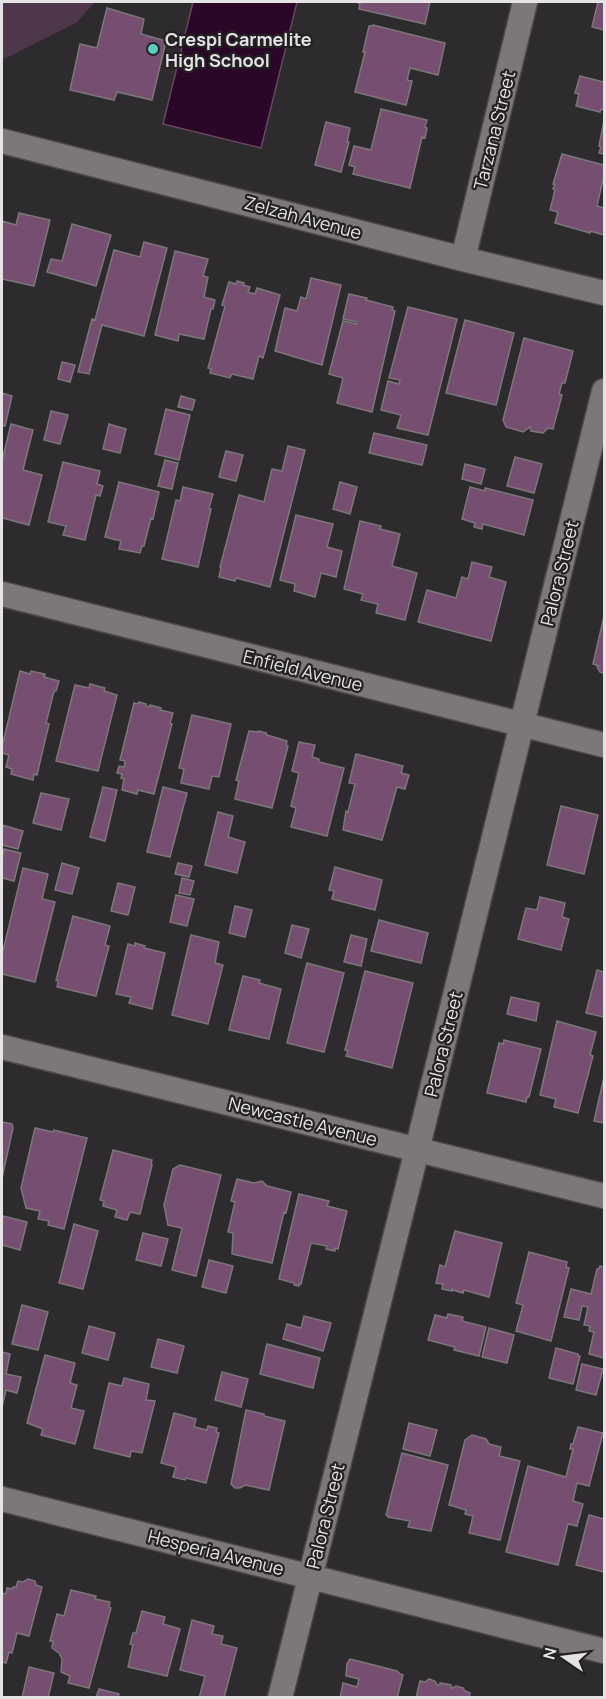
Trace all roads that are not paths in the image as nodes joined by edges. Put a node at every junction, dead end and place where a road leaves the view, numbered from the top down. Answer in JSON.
{"nodes":[{"id":1,"x":525,"y":2,"type":"edge"},
{"id":2,"x":2,"y":141,"type":"edge"},
{"id":3,"x":463,"y":259,"type":"junction"},
{"id":4,"x":604,"y":293,"type":"edge"},
{"id":5,"x":604,"y":391,"type":"edge"},
{"id":6,"x":2,"y":594,"type":"edge"},
{"id":7,"x":521,"y":724,"type":"junction"},
{"id":8,"x":604,"y":745,"type":"edge"},
{"id":9,"x":2,"y":1047,"type":"edge"},
{"id":10,"x":417,"y":1150,"type":"junction"},
{"id":11,"x":604,"y":1196,"type":"edge"},
{"id":12,"x":2,"y":1499,"type":"edge"},
{"id":13,"x":310,"y":1576,"type":"junction"},
{"id":14,"x":604,"y":1651,"type":"edge"},
{"id":15,"x":280,"y":1698,"type":"edge"}],
"edges":[{"from":1,"to":3,"type":"street","name":"Tarzana Street"},
{"from":2,"to":3,"type":"street","name":"Zelzah Avenue"},
{"from":3,"to":4,"type":"street","name":"Zelzah Avenue"},
{"from":5,"to":7,"type":"street","name":"Palora Street"},
{"from":6,"to":7,"type":"street","name":"Enfield Avenue"},
{"from":7,"to":8,"type":"street","name":"Enfield Avenue"},
{"from":7,"to":10,"type":"street","name":"Palora Street"},
{"from":9,"to":10,"type":"street","name":"Newcastle Avenue"},
{"from":10,"to":11,"type":"street","name":"Newcastle Avenue"},
{"from":10,"to":13,"type":"street","name":"Palora Street"},
{"from":12,"to":13,"type":"street","name":"Hesperia Avenue"},
{"from":13,"to":14,"type":"street","name":"Hesperia Avenue"},
{"from":13,"to":15,"type":"street","name":"Palora Street"}]}
